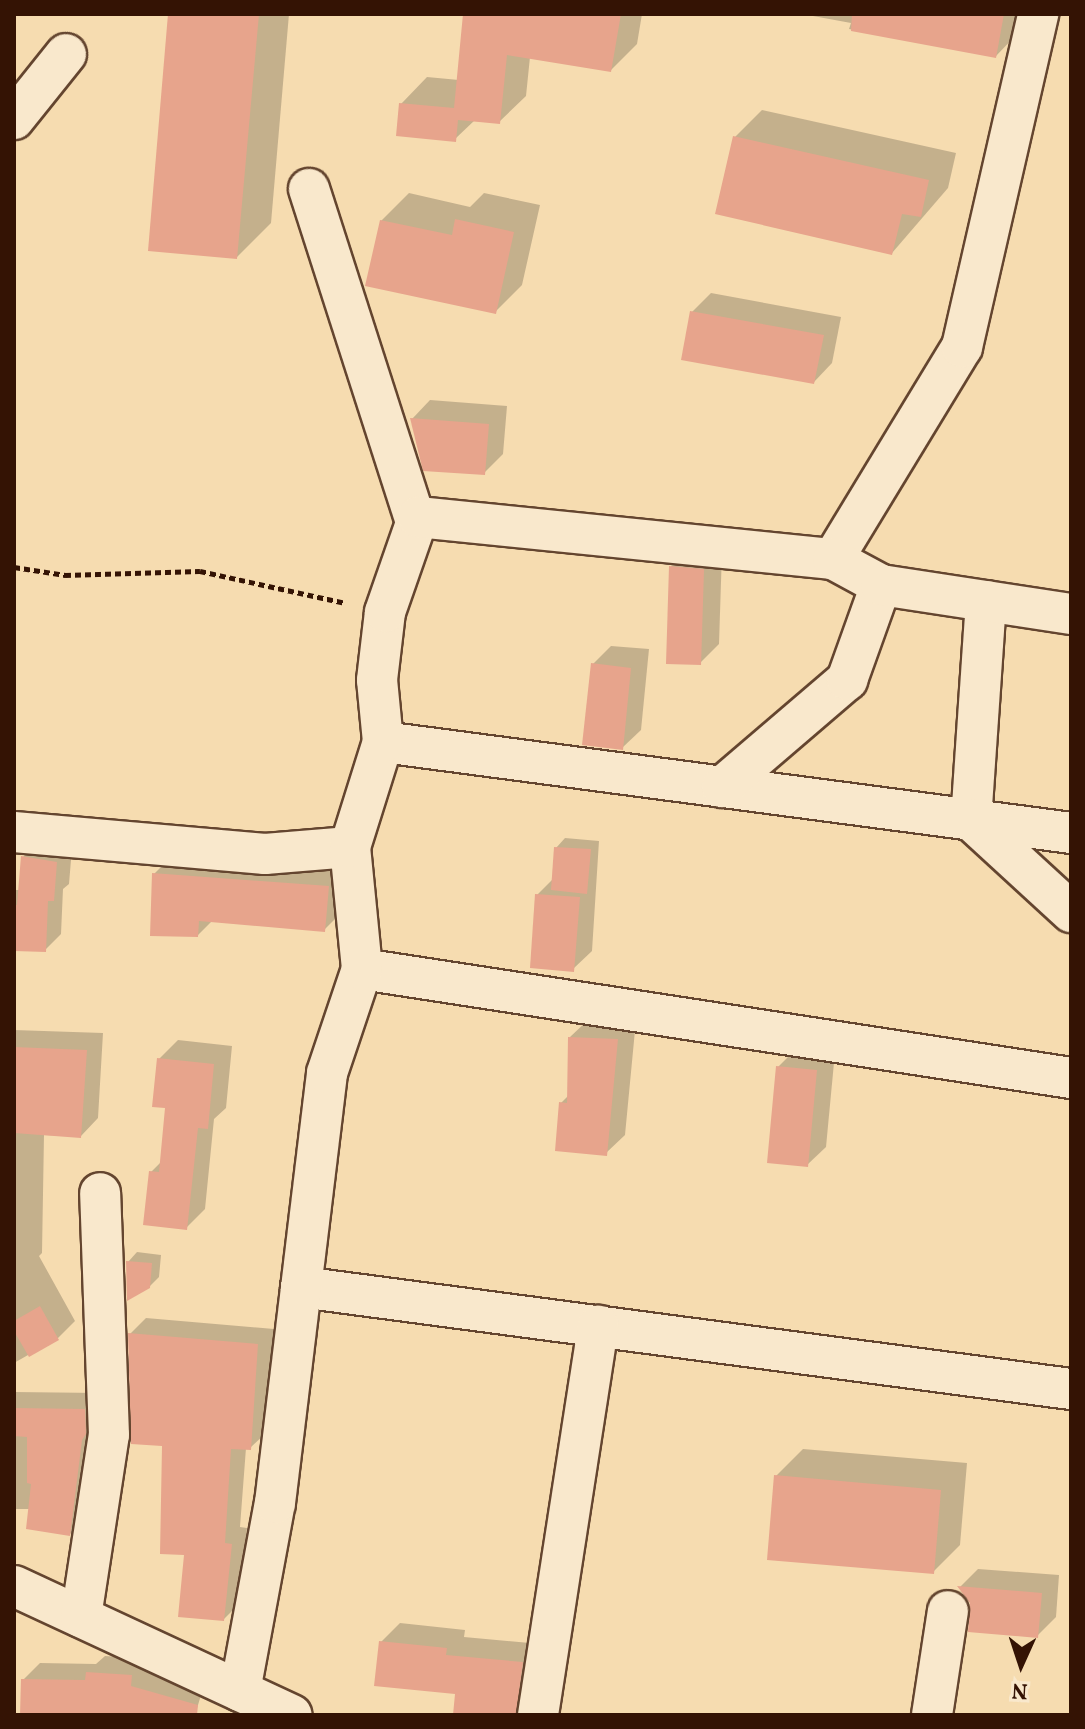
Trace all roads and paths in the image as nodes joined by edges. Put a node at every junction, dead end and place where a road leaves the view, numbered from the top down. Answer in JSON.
{"nodes":[{"id":1,"x":1038,"y":14,"type":"edge"},
{"id":2,"x":66,"y":54,"type":"dead end"},
{"id":3,"x":14,"y":119,"type":"edge"},
{"id":4,"x":309,"y":189,"type":"dead end"},
{"id":5,"x":416,"y":523,"type":"junction"},
{"id":6,"x":833,"y":559,"type":"junction"},
{"id":7,"x":14,"y":567,"type":"edge"},
{"id":8,"x":881,"y":585,"type":"junction"},
{"id":9,"x":986,"y":601,"type":"junction"},
{"id":10,"x":385,"y":612,"type":"junction"},
{"id":11,"x":1071,"y":614,"type":"edge"},
{"id":12,"x":383,"y":742,"type":"junction"},
{"id":13,"x":722,"y":787,"type":"junction"},
{"id":14,"x":971,"y":820,"type":"junction"},
{"id":15,"x":14,"y":832,"type":"edge"},
{"id":16,"x":1071,"y":833,"type":"edge"},
{"id":17,"x":350,"y":847,"type":"junction"},
{"id":18,"x":1071,"y":912,"type":"edge"},
{"id":19,"x":362,"y":969,"type":"junction"},
{"id":20,"x":1071,"y":1078,"type":"edge"},
{"id":21,"x":100,"y":1193,"type":"dead end"},
{"id":22,"x":301,"y":1287,"type":"junction"},
{"id":23,"x":598,"y":1326,"type":"junction"},
{"id":24,"x":1071,"y":1389,"type":"edge"},
{"id":25,"x":14,"y":1586,"type":"edge"},
{"id":26,"x":948,"y":1611,"type":"dead end"},
{"id":27,"x":81,"y":1617,"type":"junction"},
{"id":28,"x":240,"y":1691,"type":"junction"},
{"id":29,"x":292,"y":1715,"type":"edge"},
{"id":30,"x":538,"y":1715,"type":"edge"},
{"id":31,"x":932,"y":1715,"type":"edge"}],
"edges":[{"from":1,"to":6,"type":"street"},
{"from":2,"to":3,"type":"street"},
{"from":4,"to":5,"type":"street"},
{"from":5,"to":6,"type":"street"},
{"from":5,"to":10,"type":"street"},
{"from":6,"to":8,"type":"street"},
{"from":7,"to":10,"type":"path"},
{"from":8,"to":9,"type":"street"},
{"from":8,"to":13,"type":"street"},
{"from":9,"to":11,"type":"street"},
{"from":9,"to":14,"type":"street"},
{"from":10,"to":12,"type":"street"},
{"from":12,"to":13,"type":"street"},
{"from":12,"to":17,"type":"street"},
{"from":13,"to":14,"type":"street"},
{"from":14,"to":16,"type":"street"},
{"from":14,"to":18,"type":"street"},
{"from":15,"to":17,"type":"street"},
{"from":17,"to":19,"type":"street"},
{"from":19,"to":20,"type":"street"},
{"from":19,"to":22,"type":"street"},
{"from":21,"to":27,"type":"street"},
{"from":22,"to":23,"type":"street"},
{"from":22,"to":28,"type":"street"},
{"from":23,"to":24,"type":"street"},
{"from":23,"to":30,"type":"street"},
{"from":25,"to":27,"type":"street"},
{"from":26,"to":31,"type":"street"},
{"from":27,"to":28,"type":"street"},
{"from":28,"to":29,"type":"street"}]}
